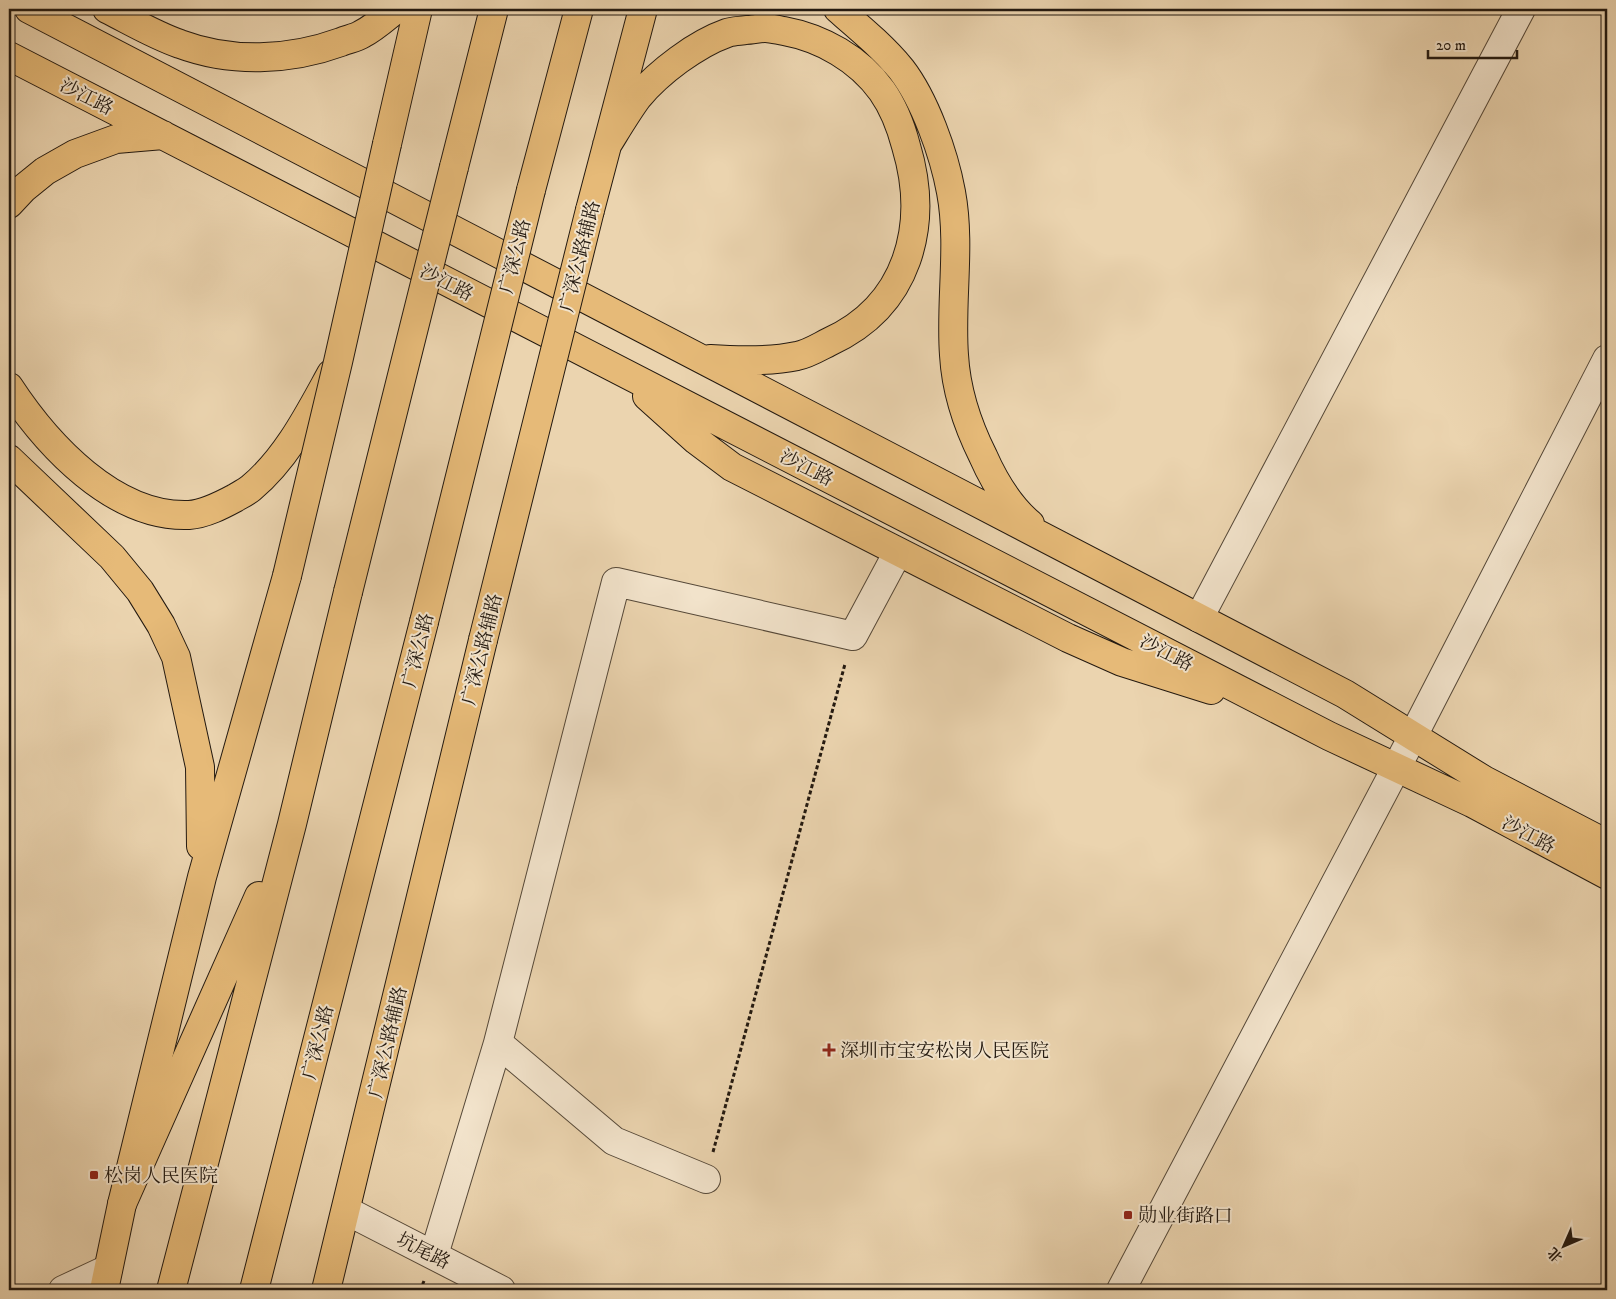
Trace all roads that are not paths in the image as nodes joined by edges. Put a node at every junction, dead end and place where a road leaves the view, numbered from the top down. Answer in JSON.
{"nodes":[{"id":1,"x":29,"y":9,"type":"edge"},
{"id":2,"x":107,"y":9,"type":"edge"},
{"id":3,"x":396,"y":9,"type":"edge"},
{"id":4,"x":418,"y":9,"type":"edge"},
{"id":5,"x":494,"y":9,"type":"edge"},
{"id":6,"x":579,"y":9,"type":"edge"},
{"id":7,"x":643,"y":9,"type":"edge"},
{"id":8,"x":838,"y":9,"type":"edge"},
{"id":9,"x":1521,"y":9,"type":"edge"},
{"id":10,"x":9,"y":56,"type":"edge"},
{"id":11,"x":163,"y":135,"type":"junction"},
{"id":12,"x":607,"y":145,"type":"junction"},
{"id":13,"x":9,"y":204,"type":"edge"},
{"id":14,"x":701,"y":358,"type":"junction"},
{"id":15,"x":1607,"y":359,"type":"edge"},
{"id":16,"x":338,"y":362,"type":"junction"},
{"id":17,"x":616,"y":369,"type":"junction"},
{"id":18,"x":9,"y":387,"type":"edge"},
{"id":19,"x":18,"y":468,"type":"edge"},
{"id":20,"x":1044,"y":537,"type":"junction"},
{"id":21,"x":898,"y":552,"type":"junction"},
{"id":22,"x":1199,"y":618,"type":"junction"},
{"id":23,"x":1284,"y":712,"type":"junction"},
{"id":24,"x":1413,"y":736,"type":"junction"},
{"id":25,"x":1396,"y":768,"type":"junction"},
{"id":26,"x":292,"y":824,"type":"junction"},
{"id":27,"x":1607,"y":844,"type":"edge"},
{"id":28,"x":1607,"y":875,"type":"edge"},
{"id":29,"x":202,"y":876,"type":"junction"},
{"id":30,"x":498,"y":1043,"type":"junction"},
{"id":31,"x":706,"y":1179,"type":"road end"},
{"id":32,"x":122,"y":1204,"type":"junction"},
{"id":33,"x":346,"y":1210,"type":"junction"},
{"id":34,"x":434,"y":1255,"type":"junction"},
{"id":35,"x":106,"y":1280,"type":"edge"},
{"id":36,"x":63,"y":1290,"type":"edge"},
{"id":37,"x":171,"y":1290,"type":"edge"},
{"id":38,"x":254,"y":1290,"type":"edge"},
{"id":39,"x":326,"y":1290,"type":"edge"},
{"id":40,"x":500,"y":1290,"type":"edge"},
{"id":41,"x":1121,"y":1290,"type":"edge"}],
"edges":[{"from":1,"to":14,"type":"main road","name":"沙江路"},
{"from":2,"to":3,"type":"main road"},
{"from":4,"to":16,"type":"main road","bridge":true},
{"from":5,"to":26,"type":"main road","bridge":true},
{"from":6,"to":38,"type":"main road","name":"广深公路","bridge":true},
{"from":7,"to":12,"type":"main road","name":"广深公路辅路"},
{"from":8,"to":20,"type":"main road"},
{"from":9,"to":22,"type":"street"},
{"from":10,"to":11,"type":"main road","name":"沙江路"},
{"from":11,"to":13,"type":"main road"},
{"from":11,"to":17,"type":"main road","name":"沙江路"},
{"from":12,"to":14,"type":"main road"},
{"from":12,"to":33,"type":"main road","name":"广深公路辅路","bridge":true},
{"from":14,"to":20,"type":"main road","name":"沙江路"},
{"from":15,"to":24,"type":"street"},
{"from":16,"to":18,"type":"main road","bridge":true},
{"from":16,"to":29,"type":"main road","bridge":true},
{"from":17,"to":21,"type":"main road"},
{"from":17,"to":23,"type":"main road","name":"沙江路"},
{"from":19,"to":29,"type":"main road"},
{"from":20,"to":22,"type":"main road","name":"沙江路"},
{"from":21,"to":23,"type":"main road"},
{"from":21,"to":30,"type":"street"},
{"from":22,"to":24,"type":"main road","name":"沙江路"},
{"from":23,"to":25,"type":"main road","name":"沙江路"},
{"from":24,"to":25,"type":"street"},
{"from":24,"to":27,"type":"main road","name":"沙江路"},
{"from":25,"to":28,"type":"main road","name":"沙江路"},
{"from":25,"to":41,"type":"street"},
{"from":26,"to":32,"type":"main road"},
{"from":26,"to":37,"type":"main road"},
{"from":29,"to":32,"type":"main road"},
{"from":30,"to":31,"type":"street"},
{"from":30,"to":34,"type":"street"},
{"from":32,"to":35,"type":"main road"},
{"from":33,"to":34,"type":"street","name":"坑尾路"},
{"from":33,"to":39,"type":"main road","name":"广深公路辅路"},
{"from":34,"to":40,"type":"street","name":"坑尾路"},
{"from":35,"to":36,"type":"street"}]}
